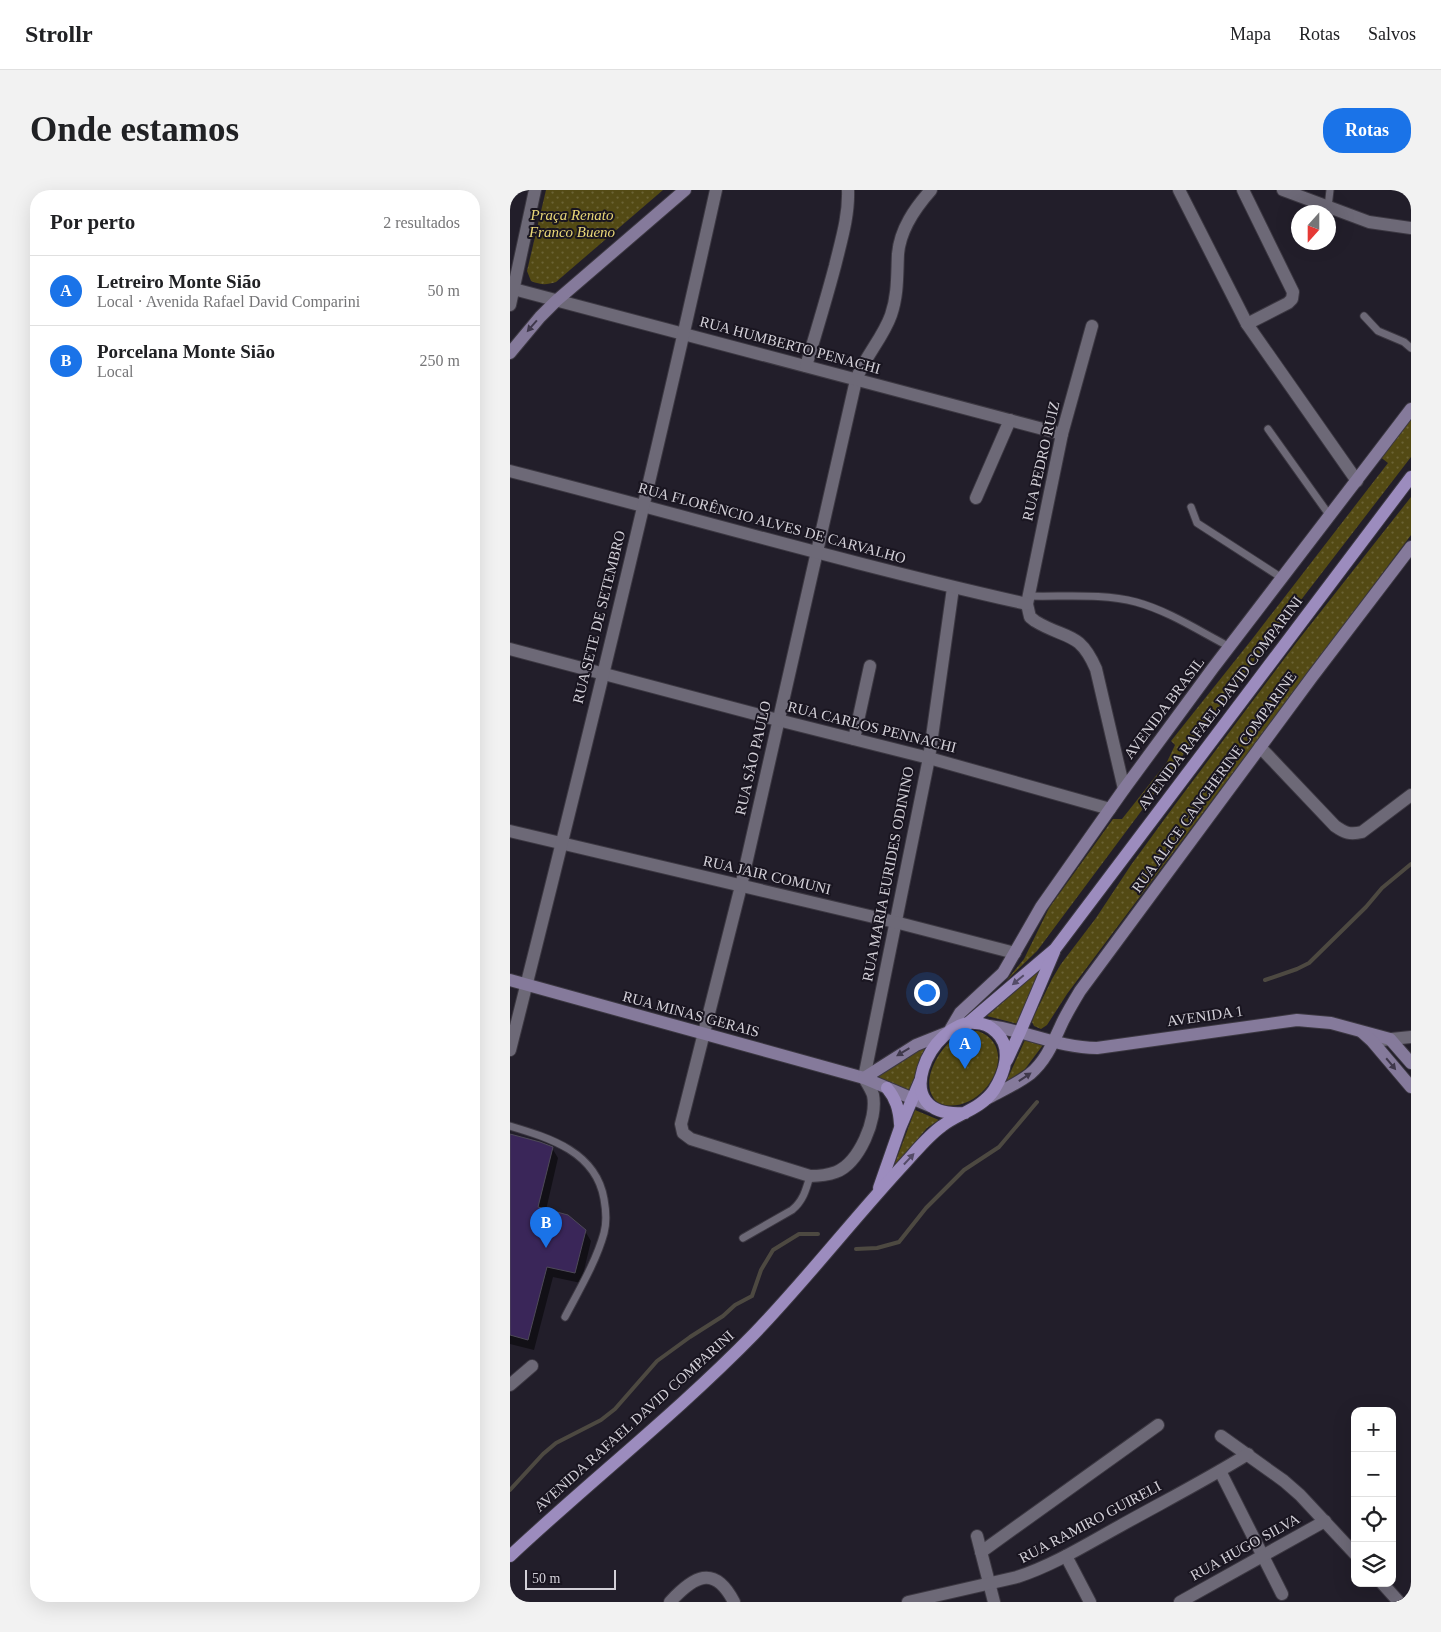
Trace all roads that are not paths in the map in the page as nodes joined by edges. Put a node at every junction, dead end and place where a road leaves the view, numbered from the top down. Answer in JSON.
{"nodes":[{"id":1,"x":535,"y":190,"type":"edge"},
{"id":2,"x":685,"y":190,"type":"edge"},
{"id":3,"x":716,"y":190,"type":"edge"},
{"id":4,"x":848,"y":190,"type":"edge"},
{"id":5,"x":931,"y":190,"type":"edge"},
{"id":6,"x":1179,"y":190,"type":"edge"},
{"id":7,"x":1243,"y":190,"type":"edge"},
{"id":8,"x":1283,"y":190,"type":"edge"},
{"id":9,"x":1330,"y":190,"type":"edge"},
{"id":10,"x":1323,"y":205,"type":"edge"},
{"id":11,"x":1328,"y":205,"type":"edge"},
{"id":12,"x":1336,"y":210,"type":"edge"},
{"id":13,"x":1411,"y":228,"type":"edge"},
{"id":14,"x":512,"y":289,"type":"edge"},
{"id":15,"x":556,"y":302,"type":"junction"},
{"id":16,"x":510,"y":305,"type":"edge"},
{"id":17,"x":1364,"y":316,"type":"dead end"},
{"id":18,"x":1247,"y":324,"type":"junction"},
{"id":19,"x":1092,"y":326,"type":"dead end"},
{"id":20,"x":684,"y":334,"type":"junction"},
{"id":21,"x":1411,"y":348,"type":"edge"},
{"id":22,"x":510,"y":353,"type":"edge"},
{"id":23,"x":806,"y":366,"type":"junction"},
{"id":24,"x":856,"y":380,"type":"junction"},
{"id":25,"x":1411,"y":409,"type":"edge"},
{"id":26,"x":1010,"y":420,"type":"junction"},
{"id":27,"x":1268,"y":429,"type":"dead end"},
{"id":28,"x":1062,"y":434,"type":"junction"},
{"id":29,"x":510,"y":471,"type":"edge"},
{"id":30,"x":1411,"y":477,"type":"edge"},
{"id":31,"x":1357,"y":481,"type":"junction"},
{"id":32,"x":976,"y":498,"type":"dead end"},
{"id":33,"x":643,"y":505,"type":"junction"},
{"id":34,"x":1191,"y":507,"type":"dead end"},
{"id":35,"x":1330,"y":516,"type":"junction"},
{"id":36,"x":1411,"y":547,"type":"edge"},
{"id":37,"x":816,"y":552,"type":"junction"},
{"id":38,"x":1282,"y":578,"type":"junction"},
{"id":39,"x":954,"y":588,"type":"junction"},
{"id":40,"x":1028,"y":600,"type":"junction"},
{"id":41,"x":1230,"y":647,"type":"junction"},
{"id":42,"x":510,"y":648,"type":"edge"},
{"id":43,"x":870,"y":666,"type":"dead end"},
{"id":44,"x":603,"y":672,"type":"junction"},
{"id":45,"x":778,"y":720,"type":"junction"},
{"id":46,"x":854,"y":739,"type":"junction"},
{"id":47,"x":1260,"y":747,"type":"junction"},
{"id":48,"x":929,"y":758,"type":"junction"},
{"id":49,"x":1124,"y":789,"type":"junction"},
{"id":50,"x":1411,"y":795,"type":"edge"},
{"id":51,"x":1110,"y":809,"type":"junction"},
{"id":52,"x":510,"y":831,"type":"edge"},
{"id":53,"x":561,"y":843,"type":"junction"},
{"id":54,"x":741,"y":886,"type":"junction"},
{"id":55,"x":895,"y":922,"type":"junction"},
{"id":56,"x":1055,"y":949,"type":"junction"},
{"id":57,"x":1015,"y":953,"type":"junction"},
{"id":58,"x":510,"y":980,"type":"edge"},
{"id":59,"x":527,"y":985,"type":"junction"},
{"id":60,"x":968,"y":1023,"type":"junction"},
{"id":61,"x":990,"y":1026,"type":"junction"},
{"id":62,"x":1360,"y":1030,"type":"junction"},
{"id":63,"x":948,"y":1031,"type":"junction"},
{"id":64,"x":1020,"y":1032,"type":"junction"},
{"id":65,"x":703,"y":1034,"type":"junction"},
{"id":66,"x":1411,"y":1038,"type":"edge"},
{"id":67,"x":1390,"y":1039,"type":"junction"},
{"id":68,"x":1372,"y":1041,"type":"junction"},
{"id":69,"x":1054,"y":1043,"type":"junction"},
{"id":70,"x":510,"y":1050,"type":"edge"},
{"id":71,"x":1006,"y":1062,"type":"junction"},
{"id":72,"x":1411,"y":1063,"type":"edge"},
{"id":73,"x":864,"y":1078,"type":"junction"},
{"id":74,"x":920,"y":1081,"type":"junction"},
{"id":75,"x":1411,"y":1087,"type":"edge"},
{"id":76,"x":887,"y":1088,"type":"junction"},
{"id":77,"x":912,"y":1099,"type":"junction"},
{"id":78,"x":986,"y":1099,"type":"junction"},
{"id":79,"x":930,"y":1106,"type":"junction"},
{"id":80,"x":965,"y":1113,"type":"junction"},
{"id":81,"x":510,"y":1126,"type":"edge"},
{"id":82,"x":900,"y":1128,"type":"junction"},
{"id":83,"x":810,"y":1176,"type":"junction"},
{"id":84,"x":876,"y":1194,"type":"junction"},
{"id":85,"x":742,"y":1238,"type":"dead end"},
{"id":86,"x":565,"y":1317,"type":"dead end"},
{"id":87,"x":532,"y":1366,"type":"dead end"},
{"id":88,"x":510,"y":1385,"type":"edge"},
{"id":89,"x":1158,"y":1425,"type":"dead end"},
{"id":90,"x":1221,"y":1436,"type":"dead end"},
{"id":91,"x":1248,"y":1454,"type":"junction"},
{"id":92,"x":1220,"y":1471,"type":"junction"},
{"id":93,"x":1325,"y":1521,"type":"junction"},
{"id":94,"x":977,"y":1536,"type":"dead end"},
{"id":95,"x":1351,"y":1550,"type":"edge"},
{"id":96,"x":981,"y":1552,"type":"junction"},
{"id":97,"x":510,"y":1556,"type":"edge"},
{"id":98,"x":1066,"y":1556,"type":"junction"},
{"id":99,"x":1263,"y":1556,"type":"junction"},
{"id":100,"x":990,"y":1584,"type":"junction"},
{"id":101,"x":1386,"y":1587,"type":"edge"},
{"id":102,"x":1282,"y":1594,"type":"dead end"},
{"id":103,"x":670,"y":1602,"type":"edge"},
{"id":104,"x":734,"y":1602,"type":"edge"},
{"id":105,"x":908,"y":1602,"type":"edge"},
{"id":106,"x":994,"y":1602,"type":"edge"},
{"id":107,"x":1090,"y":1602,"type":"edge"},
{"id":108,"x":1180,"y":1602,"type":"edge"},
{"id":109,"x":1399,"y":1602,"type":"edge"}],
"edges":[{"from":1,"to":14,"type":"street"},
{"from":2,"to":15,"type":"street"},
{"from":3,"to":20,"type":"street","name":"RUA SETE DE SETEMBRO"},
{"from":4,"to":23,"type":"street"},
{"from":5,"to":24,"type":"street","name":"RUA SÃO PAULO"},
{"from":6,"to":18,"type":"street"},
{"from":7,"to":18,"type":"street"},
{"from":8,"to":10,"type":"street"},
{"from":9,"to":11,"type":"lane"},
{"from":12,"to":13,"type":"street"},
{"from":14,"to":15,"type":"street","name":"RUA HUMBERTO PENACHI"},
{"from":14,"to":16,"type":"street"},
{"from":15,"to":20,"type":"street","name":"RUA HUMBERTO PENACHI"},
{"from":15,"to":22,"type":"street","one_way":true},
{"from":17,"to":21,"type":"lane"},
{"from":18,"to":31,"type":"street"},
{"from":19,"to":28,"type":"street","name":"RUA PEDRO RUIZ"},
{"from":20,"to":23,"type":"street","name":"RUA HUMBERTO PENACHI"},
{"from":20,"to":33,"type":"street","name":"RUA SETE DE SETEMBRO"},
{"from":23,"to":24,"type":"street","name":"RUA HUMBERTO PENACHI"},
{"from":24,"to":26,"type":"street","name":"RUA HUMBERTO PENACHI"},
{"from":24,"to":37,"type":"street","name":"RUA SÃO PAULO"},
{"from":25,"to":31,"type":"street","name":"AVENIDA BRASIL"},
{"from":26,"to":28,"type":"street","name":"RUA HUMBERTO PENACHI"},
{"from":26,"to":32,"type":"street"},
{"from":27,"to":35,"type":"lane"},
{"from":28,"to":40,"type":"street","name":"RUA PEDRO RUIZ"},
{"from":29,"to":33,"type":"street","name":"RUA FLORÊNCIO ALVES DE CARVALHO"},
{"from":30,"to":56,"type":"main road","name":"AVENIDA RAFAEL DAVID COMPARINI"},
{"from":31,"to":35,"type":"street","name":"AVENIDA BRASIL"},
{"from":33,"to":37,"type":"street","name":"RUA FLORÊNCIO ALVES DE CARVALHO"},
{"from":33,"to":44,"type":"street","name":"RUA SETE DE SETEMBRO"},
{"from":34,"to":38,"type":"lane"},
{"from":35,"to":38,"type":"street","name":"AVENIDA BRASIL"},
{"from":36,"to":47,"type":"street","name":"RUA ALICE CANCHERINE COMPARINE"},
{"from":37,"to":39,"type":"street","name":"RUA FLORÊNCIO ALVES DE CARVALHO"},
{"from":37,"to":45,"type":"street","name":"RUA SÃO PAULO"},
{"from":38,"to":41,"type":"street","name":"AVENIDA BRASIL"},
{"from":39,"to":40,"type":"street","name":"RUA FLORÊNCIO ALVES DE CARVALHO"},
{"from":39,"to":48,"type":"street","name":"RUA MARIA EURIDES ODININO"},
{"from":40,"to":41,"type":"lane"},
{"from":40,"to":49,"type":"street"},
{"from":41,"to":49,"type":"street","name":"AVENIDA BRASIL"},
{"from":42,"to":44,"type":"street","name":"RUA CARLOS PENNACHI"},
{"from":43,"to":46,"type":"street"},
{"from":44,"to":45,"type":"street","name":"RUA CARLOS PENNACHI"},
{"from":44,"to":53,"type":"street","name":"RUA SETE DE SETEMBRO"},
{"from":45,"to":46,"type":"street","name":"RUA CARLOS PENNACHI"},
{"from":45,"to":54,"type":"street","name":"RUA SÃO PAULO"},
{"from":46,"to":48,"type":"street","name":"RUA CARLOS PENNACHI"},
{"from":47,"to":50,"type":"street"},
{"from":47,"to":69,"type":"street","name":"RUA ALICE CANCHERINE COMPARINE"},
{"from":48,"to":51,"type":"street","name":"RUA CARLOS PENNACHI"},
{"from":48,"to":55,"type":"street","name":"RUA MARIA EURIDES ODININO"},
{"from":49,"to":51,"type":"street","name":"AVENIDA BRASIL"},
{"from":51,"to":57,"type":"street","name":"AVENIDA BRASIL"},
{"from":52,"to":53,"type":"street","name":"RUA JAIR COMUNI"},
{"from":53,"to":54,"type":"street","name":"RUA JAIR COMUNI"},
{"from":53,"to":59,"type":"street","name":"RUA SETE DE SETEMBRO"},
{"from":54,"to":55,"type":"street","name":"RUA JAIR COMUNI"},
{"from":54,"to":65,"type":"street","name":"RUA SÃO PAULO"},
{"from":55,"to":57,"type":"street","name":"RUA JAIR COMUNI"},
{"from":55,"to":73,"type":"street","name":"RUA MARIA EURIDES ODININO"},
{"from":56,"to":60,"type":"main road","name":"AVENIDA RAFAEL DAVID COMPARINI","one_way":true},
{"from":56,"to":64,"type":"main road","name":"AVENIDA RAFAEL DAVID COMPARINI"},
{"from":57,"to":63,"type":"street","name":"AVENIDA BRASIL"},
{"from":58,"to":59,"type":"street","name":"RUA MINAS GERAIS"},
{"from":59,"to":65,"type":"street","name":"RUA MINAS GERAIS"},
{"from":59,"to":70,"type":"street","name":"RUA SETE DE SETEMBRO"},
{"from":60,"to":61,"type":"main road","name":"AVENIDA RAFAEL DAVID COMPARINI"},
{"from":60,"to":63,"type":"main road","name":"AVENIDA RAFAEL DAVID COMPARINI"},
{"from":61,"to":64,"type":"street","name":"AVENIDA 1"},
{"from":61,"to":71,"type":"main road"},
{"from":62,"to":67,"type":"street","name":"AVENIDA 1"},
{"from":62,"to":68,"type":"street","name":"AVENIDA 1"},
{"from":62,"to":69,"type":"street","name":"AVENIDA 1"},
{"from":63,"to":73,"type":"street","one_way":true},
{"from":63,"to":74,"type":"main road","name":"AVENIDA RAFAEL DAVID COMPARINI"},
{"from":64,"to":69,"type":"street","name":"AVENIDA 1"},
{"from":64,"to":71,"type":"main road","name":"AVENIDA RAFAEL DAVID COMPARINI"},
{"from":65,"to":73,"type":"street","name":"RUA MINAS GERAIS"},
{"from":65,"to":83,"type":"street","name":"RUA SÃO PAULO"},
{"from":66,"to":67,"type":"street"},
{"from":67,"to":68,"type":"street"},
{"from":67,"to":72,"type":"street"},
{"from":68,"to":75,"type":"street","name":"AVENIDA 1","one_way":true},
{"from":78,"to":69,"type":"street","name":"RUA ALICE CANCHERINE COMPARINE","one_way":true},
{"from":71,"to":78,"type":"main road","name":"AVENIDA RAFAEL DAVID COMPARINI"},
{"from":73,"to":76,"type":"street","name":"RUA MINAS GERAIS"},
{"from":73,"to":83,"type":"street"},
{"from":74,"to":77,"type":"main road","name":"AVENIDA RAFAEL DAVID COMPARINI"},
{"from":74,"to":79,"type":"main road"},
{"from":76,"to":77,"type":"street","name":"RUA MINAS GERAIS"},
{"from":76,"to":82,"type":"main road"},
{"from":77,"to":79,"type":"street","name":"RUA MINAS GERAIS"},
{"from":77,"to":82,"type":"main road","name":"AVENIDA RAFAEL DAVID COMPARINI"},
{"from":78,"to":80,"type":"main road","name":"AVENIDA RAFAEL DAVID COMPARINI"},
{"from":79,"to":80,"type":"main road"},
{"from":84,"to":80,"type":"main road","name":"AVENIDA RAFAEL DAVID COMPARINI","one_way":true},
{"from":81,"to":86,"type":"lane"},
{"from":82,"to":84,"type":"main road","name":"AVENIDA RAFAEL DAVID COMPARINI"},
{"from":83,"to":85,"type":"lane"},
{"from":84,"to":97,"type":"main road","name":"AVENIDA RAFAEL DAVID COMPARINI"},
{"from":87,"to":88,"type":"street"},
{"from":89,"to":96,"type":"street"},
{"from":90,"to":91,"type":"street"},
{"from":91,"to":92,"type":"street","name":"RUA RAMIRO GUIRELI"},
{"from":91,"to":93,"type":"street"},
{"from":92,"to":98,"type":"street","name":"RUA RAMIRO GUIRELI"},
{"from":92,"to":99,"type":"street"},
{"from":93,"to":95,"type":"street"},
{"from":93,"to":99,"type":"street","name":"RUA HUGO SILVA"},
{"from":94,"to":96,"type":"street"},
{"from":96,"to":100,"type":"street"},
{"from":98,"to":100,"type":"street","name":"RUA RAMIRO GUIRELI"},
{"from":98,"to":107,"type":"street"},
{"from":99,"to":102,"type":"street"},
{"from":99,"to":108,"type":"street","name":"RUA HUGO SILVA"},
{"from":100,"to":105,"type":"street","name":"RUA RAMIRO GUIRELI"},
{"from":100,"to":106,"type":"street"},
{"from":101,"to":109,"type":"street"},
{"from":103,"to":104,"type":"street"}]}
